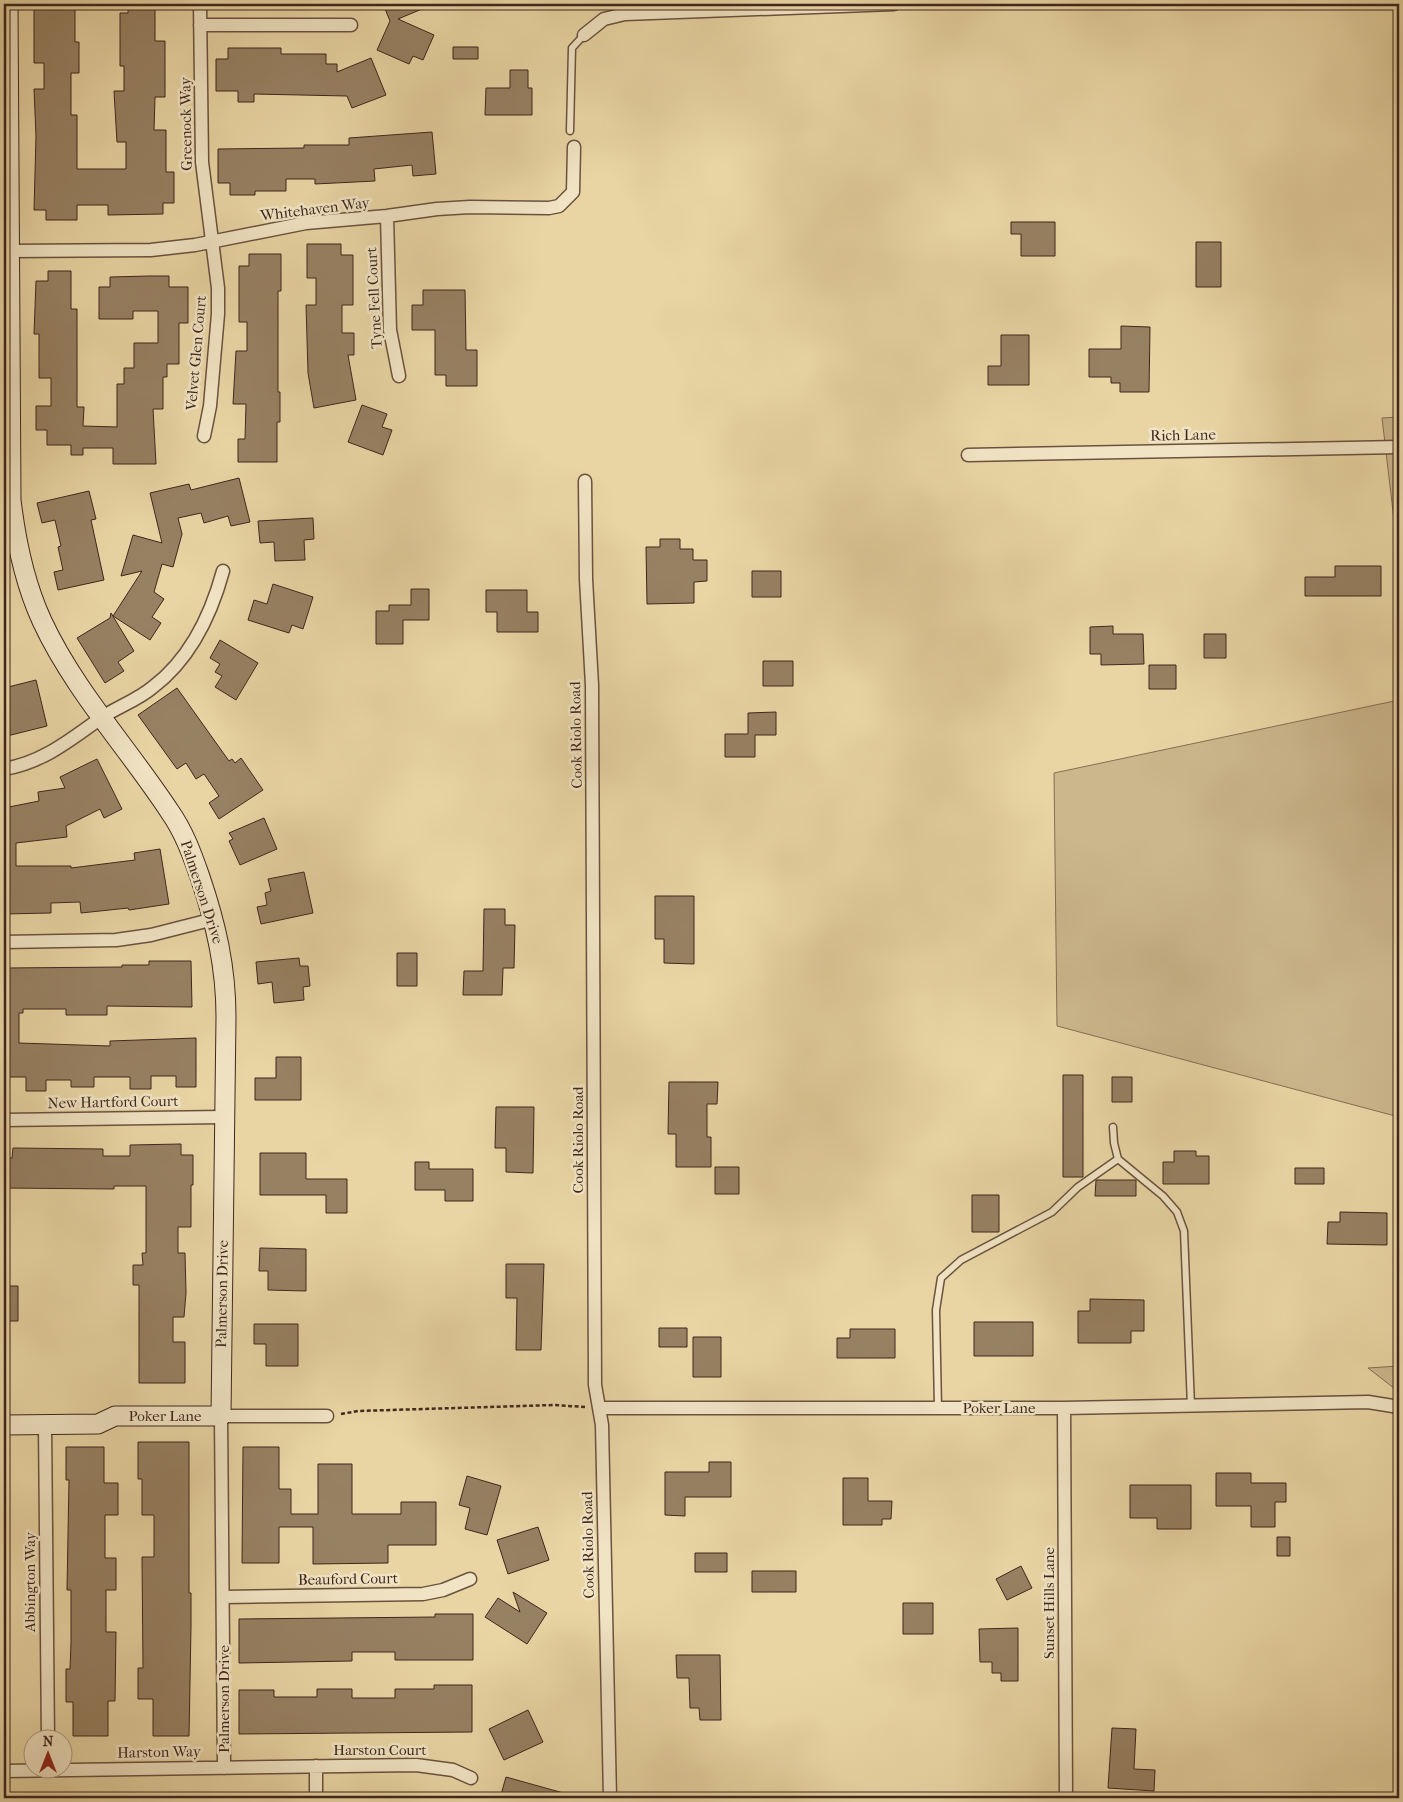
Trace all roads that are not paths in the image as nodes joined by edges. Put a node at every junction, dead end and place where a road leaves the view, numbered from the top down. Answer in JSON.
{"nodes":[{"id":1,"x":8,"y":4,"type":"edge"},
{"id":2,"x":200,"y":4,"type":"edge"},
{"id":3,"x":894,"y":4,"type":"edge"},
{"id":4,"x":200,"y":25,"type":"junction"},
{"id":5,"x":351,"y":25,"type":"dead end"},
{"id":6,"x":584,"y":35,"type":"joint"},
{"id":7,"x":6,"y":98,"type":"edge"},
{"id":8,"x":570,"y":131,"type":"dead end"},
{"id":9,"x":574,"y":147,"type":"dead end"},
{"id":10,"x":387,"y":216,"type":"junction"},
{"id":11,"x":212,"y":242,"type":"junction"},
{"id":12,"x":9,"y":251,"type":"junction"},
{"id":13,"x":399,"y":376,"type":"dead end"},
{"id":14,"x":7,"y":391,"type":"edge"},
{"id":15,"x":204,"y":436,"type":"dead end"},
{"id":16,"x":1399,"y":448,"type":"edge"},
{"id":17,"x":968,"y":454,"type":"dead end"},
{"id":18,"x":585,"y":481,"type":"dead end"},
{"id":19,"x":223,"y":572,"type":"dead end"},
{"id":20,"x":102,"y":717,"type":"junction"},
{"id":21,"x":4,"y":769,"type":"edge"},
{"id":22,"x":214,"y":919,"type":"junction"},
{"id":23,"x":4,"y":942,"type":"edge"},
{"id":24,"x":223,"y":1117,"type":"junction"},
{"id":25,"x":4,"y":1120,"type":"edge"},
{"id":26,"x":1113,"y":1127,"type":"dead end"},
{"id":27,"x":1118,"y":1160,"type":"junction"},
{"id":28,"x":1191,"y":1406,"type":"junction"},
{"id":29,"x":1399,"y":1406,"type":"edge"},
{"id":30,"x":599,"y":1408,"type":"junction"},
{"id":31,"x":938,"y":1408,"type":"junction"},
{"id":32,"x":1064,"y":1408,"type":"junction"},
{"id":33,"x":220,"y":1416,"type":"junction"},
{"id":34,"x":327,"y":1416,"type":"road end"},
{"id":35,"x":4,"y":1425,"type":"edge"},
{"id":36,"x":45,"y":1425,"type":"junction"},
{"id":37,"x":470,"y":1579,"type":"dead end"},
{"id":38,"x":223,"y":1597,"type":"junction"},
{"id":39,"x":48,"y":1730,"type":"edge"},
{"id":40,"x":316,"y":1766,"type":"junction"},
{"id":41,"x":224,"y":1768,"type":"junction"},
{"id":42,"x":72,"y":1770,"type":"edge"},
{"id":43,"x":4,"y":1771,"type":"edge"},
{"id":44,"x":22,"y":1771,"type":"edge"},
{"id":45,"x":472,"y":1778,"type":"dead end"},
{"id":46,"x":316,"y":1798,"type":"edge"},
{"id":47,"x":610,"y":1798,"type":"edge"},
{"id":48,"x":1066,"y":1798,"type":"edge"}],
"edges":[{"from":1,"to":7,"type":"street","name":"Palmerson Drive"},
{"from":2,"to":4,"type":"street","name":"Greenock Way"},
{"from":3,"to":6,"type":"street"},
{"from":4,"to":5,"type":"street"},
{"from":4,"to":11,"type":"street","name":"Greenock Way"},
{"from":6,"to":8,"type":"lane"},
{"from":7,"to":12,"type":"street","name":"Palmerson Drive"},
{"from":9,"to":10,"type":"street","name":"Whitehaven Way"},
{"from":10,"to":11,"type":"street","name":"Whitehaven Way"},
{"from":10,"to":13,"type":"street","name":"Tyne Fell Court"},
{"from":11,"to":12,"type":"street","name":"Whitehaven Way"},
{"from":11,"to":15,"type":"street","name":"Velvet Glen Court"},
{"from":12,"to":14,"type":"street","name":"Palmerson Drive"},
{"from":14,"to":20,"type":"street","name":"Palmerson Drive"},
{"from":16,"to":17,"type":"street","name":"Rich Lane"},
{"from":18,"to":30,"type":"street","name":"Cook Riolo Road"},
{"from":19,"to":20,"type":"street"},
{"from":20,"to":21,"type":"street"},
{"from":20,"to":22,"type":"street","name":"Palmerson Drive"},
{"from":22,"to":23,"type":"street"},
{"from":22,"to":24,"type":"street","name":"Palmerson Drive"},
{"from":24,"to":25,"type":"street","name":"New Hartford Court"},
{"from":24,"to":33,"type":"street","name":"Palmerson Drive"},
{"from":26,"to":27,"type":"lane"},
{"from":27,"to":28,"type":"lane"},
{"from":27,"to":31,"type":"lane"},
{"from":28,"to":29,"type":"street","name":"Poker Lane"},
{"from":28,"to":32,"type":"street","name":"Poker Lane"},
{"from":30,"to":31,"type":"street","name":"Poker Lane"},
{"from":30,"to":47,"type":"street","name":"Cook Riolo Road"},
{"from":31,"to":32,"type":"street","name":"Poker Lane"},
{"from":32,"to":48,"type":"street","name":"Sunset Hills Lane"},
{"from":33,"to":34,"type":"street","name":"Poker Lane"},
{"from":33,"to":36,"type":"street","name":"Poker Lane"},
{"from":33,"to":38,"type":"street","name":"Palmerson Drive"},
{"from":35,"to":36,"type":"street","name":"Poker Lane"},
{"from":36,"to":39,"type":"street","name":"Abbington Way"},
{"from":37,"to":38,"type":"street","name":"Beauford Court"},
{"from":38,"to":41,"type":"street","name":"Palmerson Drive"},
{"from":40,"to":41,"type":"street","name":"Harston Way"},
{"from":40,"to":45,"type":"street","name":"Harston Court"},
{"from":40,"to":46,"type":"street"},
{"from":41,"to":42,"type":"street","name":"Harston Way"},
{"from":43,"to":44,"type":"street","name":"Harston Way"}]}
